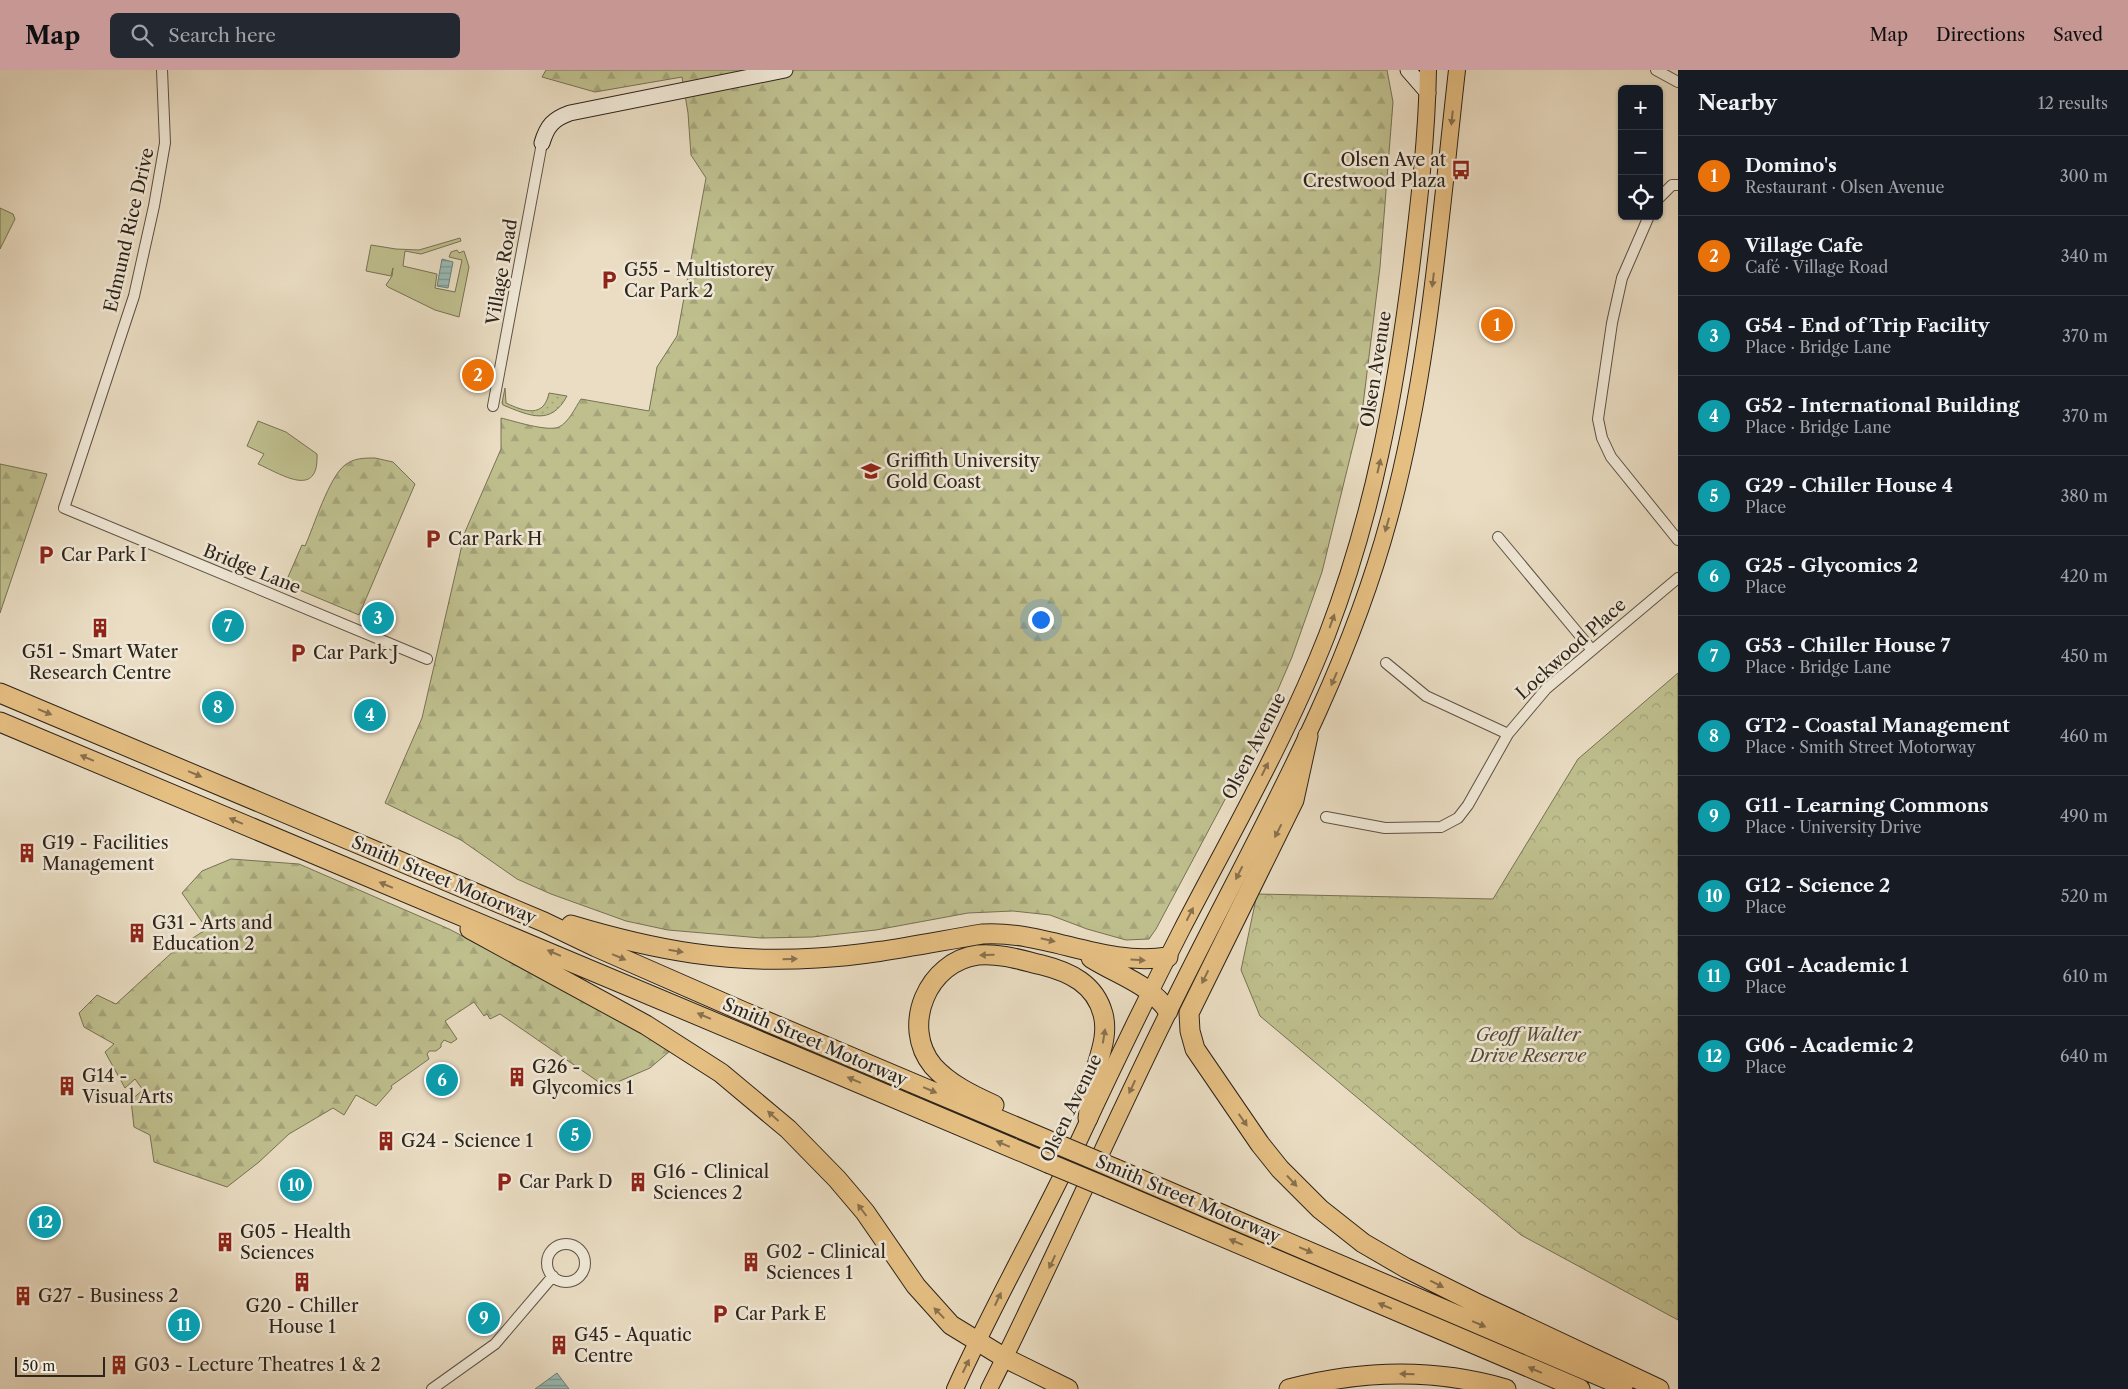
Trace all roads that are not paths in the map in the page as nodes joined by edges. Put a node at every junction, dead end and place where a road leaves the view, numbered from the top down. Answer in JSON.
{"nodes":[{"id":1,"x":162,"y":70,"type":"edge"},
{"id":2,"x":785,"y":70,"type":"edge"},
{"id":3,"x":1408,"y":70,"type":"edge"},
{"id":4,"x":1428,"y":70,"type":"edge"},
{"id":5,"x":1457,"y":70,"type":"edge"},
{"id":6,"x":1656,"y":70,"type":"edge"},
{"id":7,"x":1678,"y":82,"type":"edge"},
{"id":8,"x":1428,"y":93,"type":"junction"},
{"id":9,"x":542,"y":143,"type":"joint"},
{"id":10,"x":1678,"y":185,"type":"edge"},
{"id":11,"x":1663,"y":194,"type":"edge"},
{"id":12,"x":1647,"y":220,"type":"edge"},
{"id":13,"x":493,"y":406,"type":"dead end"},
{"id":14,"x":64,"y":508,"type":"joint"},
{"id":15,"x":1498,"y":537,"type":"dead end"},
{"id":16,"x":1678,"y":540,"type":"edge"},
{"id":17,"x":1678,"y":578,"type":"edge"},
{"id":18,"x":1592,"y":650,"type":"junction"},
{"id":19,"x":428,"y":659,"type":"dead end"},
{"id":20,"x":1386,"y":663,"type":"dead end"},
{"id":21,"x":0,"y":693,"type":"edge"},
{"id":22,"x":0,"y":722,"type":"edge"},
{"id":23,"x":1508,"y":734,"type":"junction"},
{"id":24,"x":1308,"y":736,"type":"junction"},
{"id":25,"x":1326,"y":817,"type":"dead end"},
{"id":26,"x":431,"y":904,"type":"junction"},
{"id":27,"x":544,"y":922,"type":"junction"},
{"id":28,"x":1074,"y":948,"type":"junction"},
{"id":29,"x":1168,"y":957,"type":"junction"},
{"id":30,"x":1150,"y":991,"type":"junction"},
{"id":31,"x":1168,"y":1011,"type":"junction"},
{"id":32,"x":1088,"y":1118,"type":"junction"},
{"id":33,"x":1057,"y":1144,"type":"junction"},
{"id":34,"x":553,"y":1276,"type":"dead end"},
{"id":35,"x":977,"y":1342,"type":"junction"},
{"id":36,"x":1005,"y":1358,"type":"junction"},
{"id":37,"x":432,"y":1389,"type":"edge"},
{"id":38,"x":955,"y":1389,"type":"edge"},
{"id":39,"x":989,"y":1389,"type":"edge"},
{"id":40,"x":1068,"y":1389,"type":"edge"},
{"id":41,"x":1289,"y":1389,"type":"edge"},
{"id":42,"x":1506,"y":1389,"type":"edge"},
{"id":43,"x":1580,"y":1389,"type":"edge"},
{"id":44,"x":1631,"y":1389,"type":"edge"},
{"id":45,"x":1659,"y":1389,"type":"edge"}],
"edges":[{"from":1,"to":14,"type":"street","name":"Edmund Rice Drive"},
{"from":2,"to":9,"type":"street"},
{"from":3,"to":8,"type":"street"},
{"from":4,"to":8,"type":"main road","name":"Olsen Avenue"},
{"from":5,"to":24,"type":"main road","one_way":true},
{"from":6,"to":7,"type":"street"},
{"from":29,"to":8,"type":"main road","name":"Olsen Avenue","one_way":true},
{"from":9,"to":13,"type":"street","name":"Village Road"},
{"from":10,"to":11,"type":"street"},
{"from":12,"to":16,"type":"street"},
{"from":14,"to":19,"type":"street","name":"Bridge Lane"},
{"from":15,"to":18,"type":"street"},
{"from":17,"to":18,"type":"street","name":"Lockwood Place"},
{"from":18,"to":23,"type":"street","name":"Lockwood Place"},
{"from":20,"to":23,"type":"street"},
{"from":21,"to":27,"type":"highway","name":"Smith Street Motorway","one_way":true},
{"from":26,"to":22,"type":"highway","name":"Smith Street Motorway","one_way":true},
{"from":23,"to":25,"type":"street","name":"Lockwood Place"},
{"from":24,"to":31,"type":"main road","one_way":true},
{"from":24,"to":45,"type":"highway","one_way":true},
{"from":35,"to":26,"type":"highway","one_way":true},
{"from":43,"to":26,"type":"highway","name":"Smith Street Motorway","one_way":true,"bridge":true},
{"from":27,"to":28,"type":"highway","one_way":true},
{"from":27,"to":33,"type":"highway","name":"Smith Street Motorway","one_way":true},
{"from":28,"to":29,"type":"highway","one_way":true},
{"from":28,"to":30,"type":"highway"},
{"from":29,"to":30,"type":"main road","name":"Olsen Avenue"},
{"from":30,"to":31,"type":"highway"},
{"from":30,"to":32,"type":"main road","name":"Olsen Avenue"},
{"from":31,"to":36,"type":"main road","one_way":true},
{"from":32,"to":33,"type":"highway","one_way":true},
{"from":35,"to":32,"type":"main road","name":"Olsen Avenue","one_way":true},
{"from":33,"to":44,"type":"highway","name":"Smith Street Motorway","one_way":true,"bridge":true},
{"from":34,"to":37,"type":"street"},
{"from":35,"to":36,"type":"highway"},
{"from":38,"to":35,"type":"main road","name":"Olsen Avenue","one_way":true},
{"from":36,"to":39,"type":"main road"},
{"from":36,"to":40,"type":"highway"},
{"from":42,"to":41,"type":"highway","one_way":true}]}
